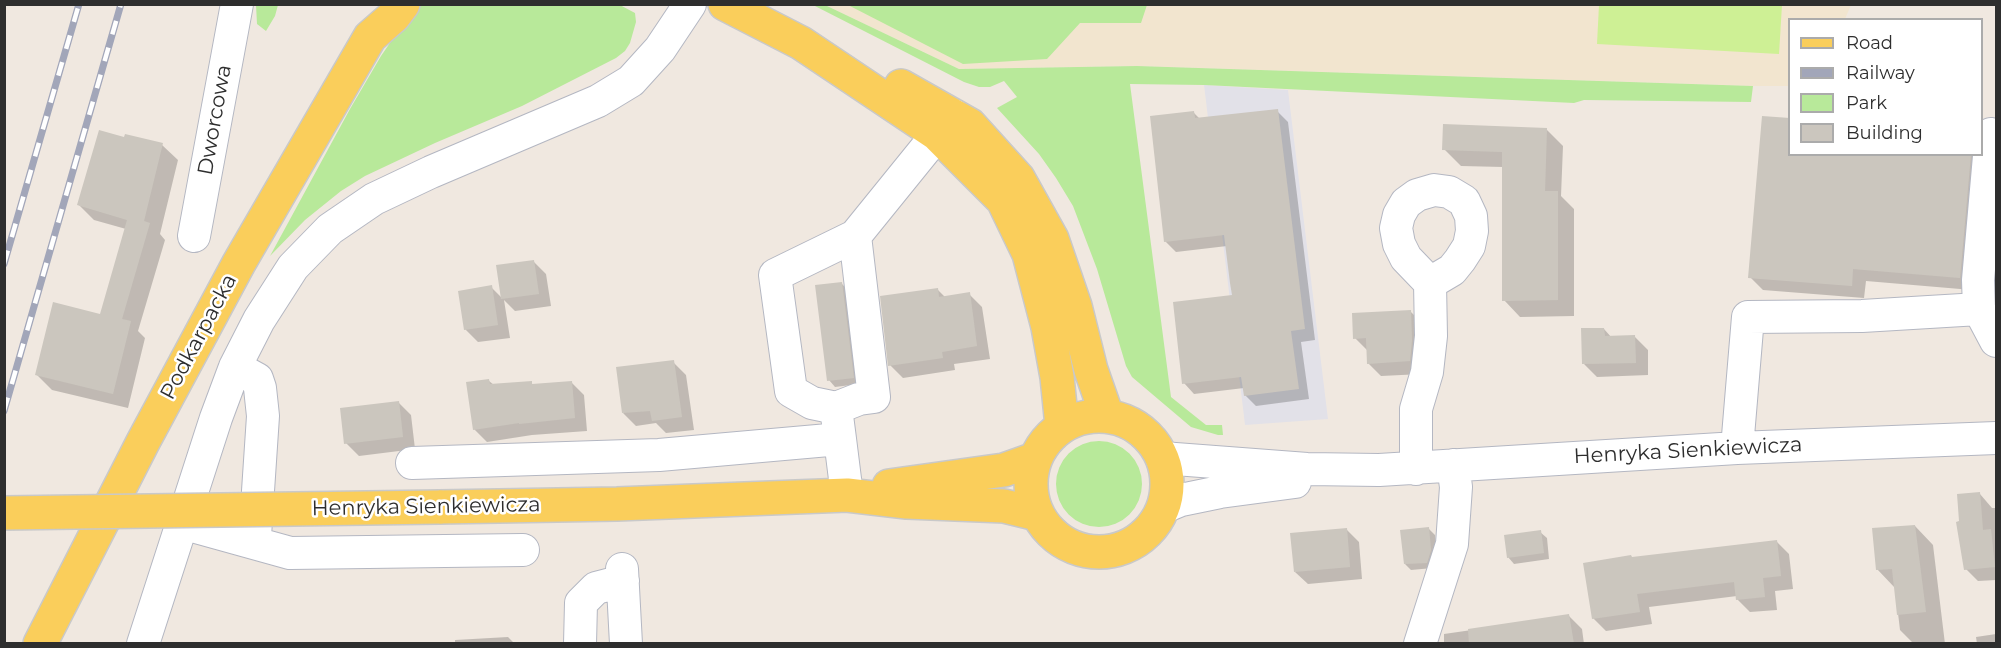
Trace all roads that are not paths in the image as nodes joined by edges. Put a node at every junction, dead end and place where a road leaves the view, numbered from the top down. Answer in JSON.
{"nodes":[{"id":1,"x":237,"y":4,"type":"edge"},
{"id":2,"x":374,"y":4,"type":"edge"},
{"id":3,"x":403,"y":4,"type":"edge"},
{"id":4,"x":690,"y":4,"type":"edge"},
{"id":5,"x":724,"y":4,"type":"edge"},
{"id":6,"x":370,"y":37,"type":"junction"},
{"id":7,"x":945,"y":125,"type":"junction"},
{"id":8,"x":1991,"y":134,"type":"dead end"},
{"id":9,"x":194,"y":236,"type":"dead end"},
{"id":10,"x":855,"y":236,"type":"junction"},
{"id":11,"x":1430,"y":283,"type":"dead end"},
{"id":12,"x":1979,"y":309,"type":"junction"},
{"id":13,"x":1996,"y":341,"type":"edge"},
{"id":14,"x":235,"y":367,"type":"junction"},
{"id":15,"x":836,"y":408,"type":"junction"},
{"id":16,"x":1107,"y":416,"type":"junction"},
{"id":17,"x":1062,"y":426,"type":"junction"},
{"id":18,"x":1996,"y":438,"type":"edge"},
{"id":19,"x":840,"y":439,"type":"junction"},
{"id":20,"x":1738,"y":440,"type":"junction"},
{"id":21,"x":1162,"y":458,"type":"junction"},
{"id":22,"x":1035,"y":459,"type":"junction"},
{"id":23,"x":412,"y":464,"type":"dead end"},
{"id":24,"x":1453,"y":465,"type":"junction"},
{"id":25,"x":1416,"y":469,"type":"junction"},
{"id":26,"x":1379,"y":470,"type":"junction"},
{"id":27,"x":847,"y":495,"type":"junction"},
{"id":28,"x":1164,"y":507,"type":"junction"},
{"id":29,"x":4,"y":513,"type":"edge"},
{"id":30,"x":1037,"y":514,"type":"junction"},
{"id":31,"x":182,"y":523,"type":"junction"},
{"id":32,"x":255,"y":543,"type":"junction"},
{"id":33,"x":523,"y":550,"type":"dead end"},
{"id":34,"x":40,"y":644,"type":"edge"},
{"id":35,"x":143,"y":644,"type":"edge"},
{"id":36,"x":580,"y":644,"type":"edge"},
{"id":37,"x":626,"y":644,"type":"edge"},
{"id":38,"x":1420,"y":644,"type":"edge"}],
"edges":[{"from":1,"to":9,"type":"street","name":"Dworcowa"},
{"from":2,"to":6,"type":"main road","name":"Podkarpacka"},
{"from":3,"to":6,"type":"main road","name":"Podkarpacka"},
{"from":4,"to":14,"type":"street"},
{"from":5,"to":7,"type":"main road"},
{"from":6,"to":34,"type":"main road","name":"Podkarpacka"},
{"from":7,"to":10,"type":"street"},
{"from":7,"to":16,"type":"main road"},
{"from":7,"to":17,"type":"main road"},
{"from":8,"to":12,"type":"street"},
{"from":10,"to":15,"type":"street"},
{"from":10,"to":15,"type":"street"},
{"from":11,"to":25,"type":"street"},
{"from":12,"to":13,"type":"street"},
{"from":12,"to":20,"type":"street"},
{"from":14,"to":31,"type":"street"},
{"from":14,"to":32,"type":"street"},
{"from":15,"to":19,"type":"street"},
{"from":16,"to":17,"type":"main road"},
{"from":16,"to":21,"type":"main road"},
{"from":17,"to":22,"type":"main road"},
{"from":18,"to":20,"type":"street","name":"Henryka Sienkiewicza"},
{"from":19,"to":23,"type":"street"},
{"from":19,"to":27,"type":"street"},
{"from":20,"to":24,"type":"street","name":"Henryka Sienkiewicza"},
{"from":21,"to":26,"type":"street","name":"Henryka Sienkiewicza"},
{"from":21,"to":28,"type":"main road"},
{"from":22,"to":27,"type":"main road","name":"Henryka Sienkiewicza"},
{"from":22,"to":30,"type":"main road"},
{"from":24,"to":25,"type":"street","name":"Henryka Sienkiewicza"},
{"from":24,"to":38,"type":"street"},
{"from":25,"to":26,"type":"street","name":"Henryka Sienkiewicza"},
{"from":26,"to":28,"type":"street","name":"Henryka Sienkiewicza"},
{"from":27,"to":29,"type":"main road","name":"Henryka Sienkiewicza","bridge":true},
{"from":27,"to":30,"type":"main road","name":"Henryka Sienkiewicza"},
{"from":28,"to":30,"type":"main road"},
{"from":31,"to":32,"type":"street"},
{"from":31,"to":35,"type":"street"},
{"from":32,"to":33,"type":"street"},
{"from":36,"to":37,"type":"street"}]}
